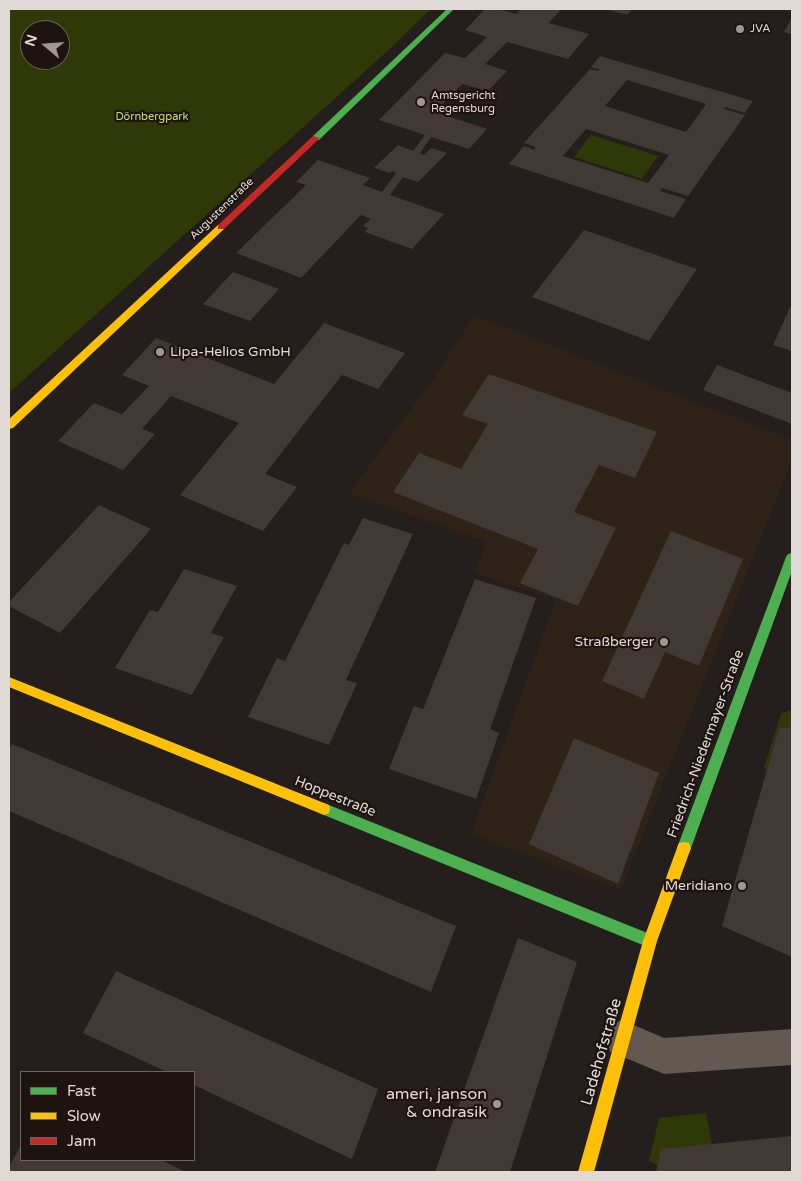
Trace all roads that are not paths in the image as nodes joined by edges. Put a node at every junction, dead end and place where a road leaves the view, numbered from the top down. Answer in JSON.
{"nodes":[{"id":1,"x":451,"y":9,"type":"edge"},
{"id":2,"x":9,"y":425,"type":"edge"},
{"id":3,"x":792,"y":558,"type":"edge"},
{"id":4,"x":9,"y":682,"type":"edge"},
{"id":5,"x":650,"y":941,"type":"junction"},
{"id":6,"x":622,"y":1038,"type":"junction"},
{"id":7,"x":792,"y":1047,"type":"edge"},
{"id":8,"x":586,"y":1172,"type":"edge"}],
"edges":[{"from":1,"to":2,"type":"street","name":"Augustenstraße"},
{"from":3,"to":5,"type":"street","name":"Friedrich-Niedermayer-Straße"},
{"from":4,"to":5,"type":"street","name":"Hoppestraße"},
{"from":5,"to":6,"type":"street","name":"Ladehofstraße"},
{"from":6,"to":7,"type":"street"},
{"from":6,"to":8,"type":"street","name":"Ladehofstraße"}]}
